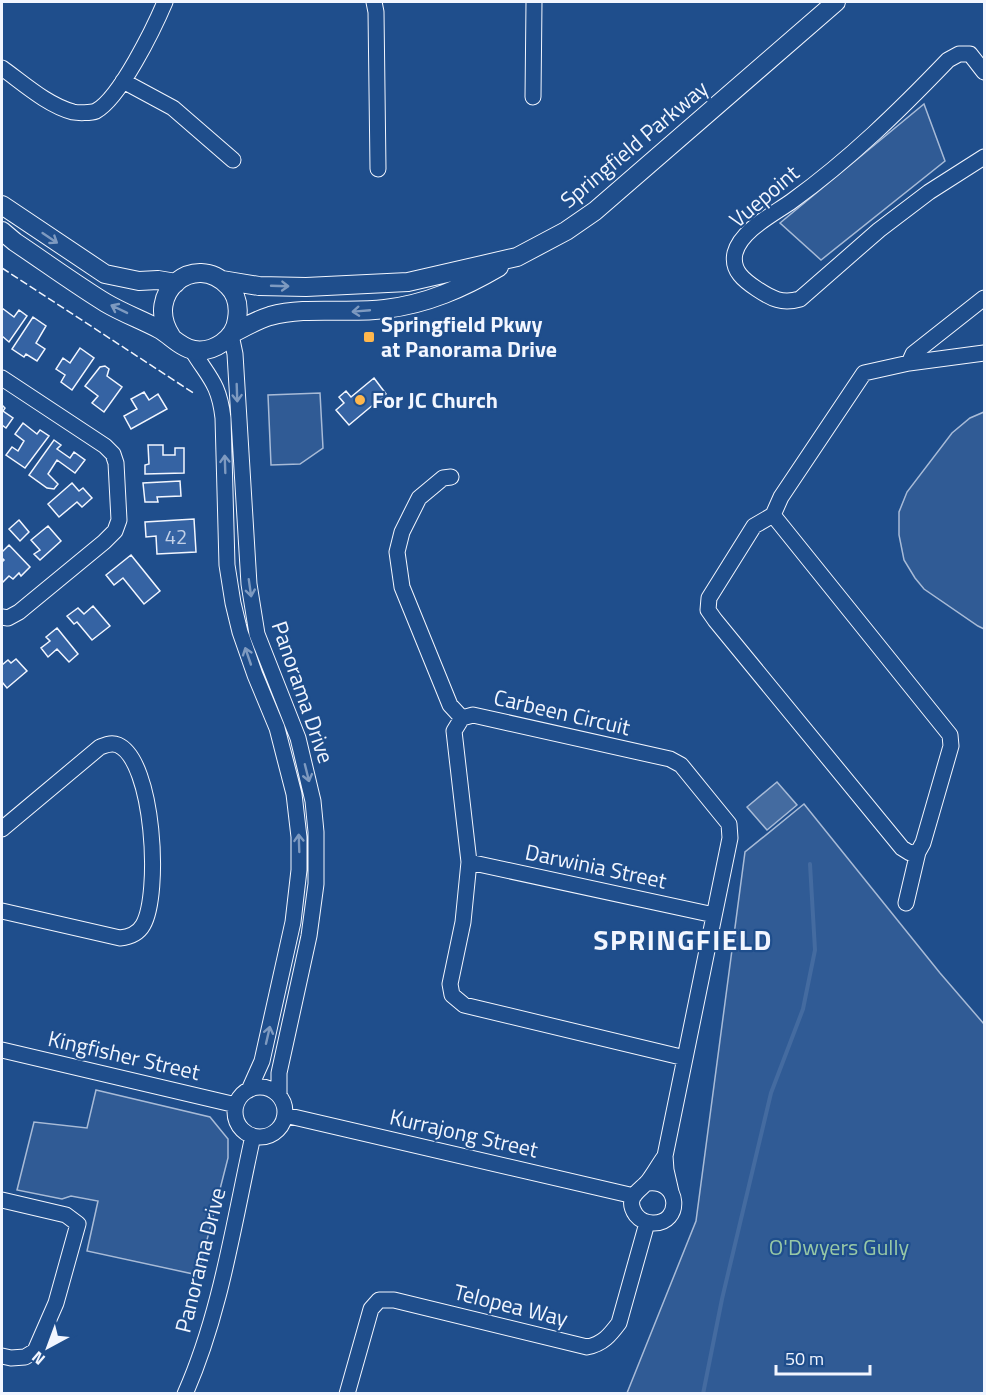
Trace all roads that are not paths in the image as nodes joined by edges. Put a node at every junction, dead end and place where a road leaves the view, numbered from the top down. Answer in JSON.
{"nodes":[{"id":1,"x":165,"y":2,"type":"edge"},
{"id":2,"x":374,"y":2,"type":"edge"},
{"id":3,"x":534,"y":2,"type":"edge"},
{"id":4,"x":836,"y":2,"type":"edge"},
{"id":5,"x":2,"y":68,"type":"edge"},
{"id":6,"x":984,"y":72,"type":"edge"},
{"id":7,"x":123,"y":81,"type":"junction"},
{"id":8,"x":533,"y":97,"type":"dead end"},
{"id":9,"x":984,"y":157,"type":"edge"},
{"id":10,"x":233,"y":160,"type":"dead end"},
{"id":11,"x":378,"y":169,"type":"dead end"},
{"id":12,"x":2,"y":205,"type":"edge"},
{"id":13,"x":2,"y":231,"type":"edge"},
{"id":14,"x":516,"y":256,"type":"junction"},
{"id":15,"x":222,"y":280,"type":"junction"},
{"id":16,"x":176,"y":283,"type":"junction"},
{"id":17,"x":984,"y":298,"type":"edge"},
{"id":18,"x":232,"y":334,"type":"junction"},
{"id":19,"x":171,"y":336,"type":"junction"},
{"id":20,"x":192,"y":350,"type":"junction"},
{"id":21,"x":984,"y":353,"type":"edge"},
{"id":22,"x":909,"y":363,"type":"junction"},
{"id":23,"x":2,"y":378,"type":"edge"},
{"id":24,"x":452,"y":477,"type":"dead end"},
{"id":25,"x":773,"y":515,"type":"junction"},
{"id":26,"x":2,"y":617,"type":"edge"},
{"id":27,"x":462,"y":717,"type":"junction"},
{"id":28,"x":2,"y":829,"type":"edge"},
{"id":29,"x":918,"y":852,"type":"junction"},
{"id":30,"x":469,"y":862,"type":"junction"},
{"id":31,"x":906,"y":903,"type":"dead end"},
{"id":32,"x":2,"y":910,"type":"edge"},
{"id":33,"x":714,"y":915,"type":"junction"},
{"id":34,"x":2,"y":1050,"type":"edge"},
{"id":35,"x":685,"y":1058,"type":"junction"},
{"id":36,"x":249,"y":1090,"type":"junction"},
{"id":37,"x":279,"y":1096,"type":"junction"},
{"id":38,"x":236,"y":1105,"type":"junction"},
{"id":39,"x":285,"y":1114,"type":"junction"},
{"id":40,"x":253,"y":1136,"type":"junction"},
{"id":41,"x":665,"y":1156,"type":"junction"},
{"id":42,"x":648,"y":1183,"type":"junction"},
{"id":43,"x":671,"y":1192,"type":"junction"},
{"id":44,"x":634,"y":1196,"type":"junction"},
{"id":45,"x":2,"y":1200,"type":"edge"},
{"id":46,"x":648,"y":1222,"type":"junction"},
{"id":47,"x":2,"y":1356,"type":"edge"},
{"id":48,"x":185,"y":1394,"type":"edge"},
{"id":49,"x":347,"y":1394,"type":"edge"}],
"edges":[{"from":1,"to":7,"type":"street"},
{"from":2,"to":11,"type":"street"},
{"from":3,"to":8,"type":"street"},
{"from":4,"to":14,"type":"main road","name":"Springfield Parkway"},
{"from":5,"to":7,"type":"street"},
{"from":6,"to":9,"type":"street","name":"Vuepoint"},
{"from":7,"to":10,"type":"street"},
{"from":12,"to":16,"type":"main road","one_way":true},
{"from":19,"to":13,"type":"main road","one_way":true},
{"from":15,"to":14,"type":"main road","name":"Springfield Parkway","one_way":true},
{"from":14,"to":18,"type":"main road","one_way":true},
{"from":15,"to":16,"type":"main road"},
{"from":15,"to":18,"type":"main road"},
{"from":16,"to":19,"type":"main road"},
{"from":17,"to":22,"type":"street"},
{"from":18,"to":20,"type":"main road"},
{"from":18,"to":37,"type":"street","name":"Panorama Drive","one_way":true},
{"from":19,"to":20,"type":"main road"},
{"from":36,"to":20,"type":"street","name":"Panorama Drive","one_way":true},
{"from":21,"to":22,"type":"street"},
{"from":22,"to":25,"type":"street"},
{"from":23,"to":26,"type":"street"},
{"from":24,"to":27,"type":"street"},
{"from":25,"to":29,"type":"street"},
{"from":25,"to":29,"type":"street"},
{"from":27,"to":30,"type":"street","name":"Carbeen Circuit"},
{"from":27,"to":33,"type":"street","name":"Carbeen Circuit"},
{"from":28,"to":32,"type":"street"},
{"from":29,"to":31,"type":"street"},
{"from":30,"to":33,"type":"street","name":"Darwinia Street"},
{"from":30,"to":35,"type":"street","name":"Carbeen Circuit"},
{"from":33,"to":35,"type":"street","name":"Carbeen Circuit"},
{"from":34,"to":38,"type":"street","name":"Kingfisher Street"},
{"from":35,"to":41,"type":"street","name":"Carbeen Circuit"},
{"from":36,"to":37,"type":"street"},
{"from":36,"to":38,"type":"street"},
{"from":37,"to":39,"type":"street"},
{"from":38,"to":40,"type":"street"},
{"from":39,"to":40,"type":"street"},
{"from":39,"to":44,"type":"street","name":"Kurrajong Street"},
{"from":40,"to":48,"type":"street","name":"Panorama Drive"},
{"from":41,"to":42,"type":"street","name":"Carbeen Circuit"},
{"from":41,"to":43,"type":"street","name":"Carbeen Circuit"},
{"from":42,"to":43,"type":"street"},
{"from":42,"to":44,"type":"street"},
{"from":43,"to":46,"type":"street"},
{"from":44,"to":46,"type":"street"},
{"from":45,"to":47,"type":"street"},
{"from":46,"to":49,"type":"street","name":"Telopea Way"}]}
